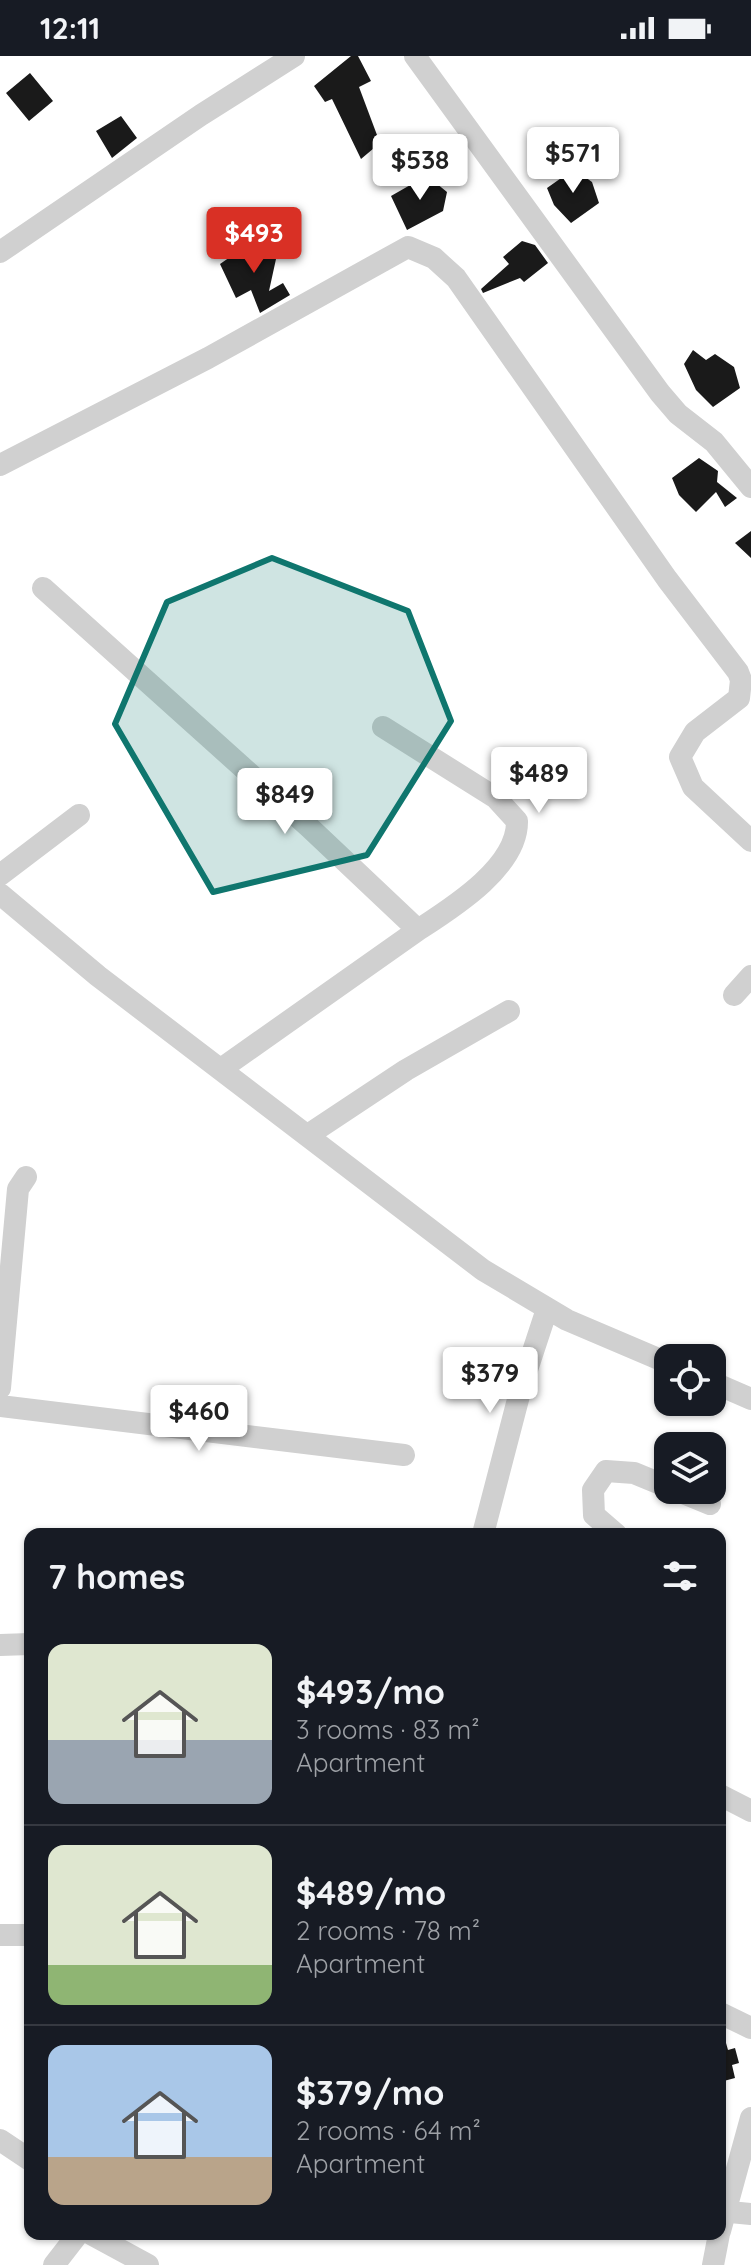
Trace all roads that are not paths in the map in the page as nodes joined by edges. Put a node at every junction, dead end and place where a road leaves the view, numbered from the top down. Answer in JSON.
{"nodes":[{"id":1,"x":294,"y":56,"type":"edge"},
{"id":2,"x":415,"y":56,"type":"edge"},
{"id":3,"x":0,"y":252,"type":"edge"},
{"id":4,"x":0,"y":465,"type":"edge"},
{"id":5,"x":751,"y":487,"type":"edge"},
{"id":6,"x":43,"y":588,"type":"dead end"},
{"id":7,"x":383,"y":727,"type":"dead end"},
{"id":8,"x":79,"y":815,"type":"dead end"},
{"id":9,"x":751,"y":841,"type":"edge"},
{"id":10,"x":0,"y":875,"type":"edge"},
{"id":11,"x":0,"y":894,"type":"edge"},
{"id":12,"x":418,"y":930,"type":"junction"},
{"id":13,"x":751,"y":976,"type":"edge"},
{"id":14,"x":734,"y":995,"type":"dead end"},
{"id":15,"x":509,"y":1011,"type":"dead end"},
{"id":16,"x":221,"y":1069,"type":"junction"},
{"id":17,"x":308,"y":1135,"type":"junction"},
{"id":18,"x":26,"y":1177,"type":"dead end"},
{"id":19,"x":547,"y":1309,"type":"junction"},
{"id":20,"x":654,"y":1357,"type":"edge"},
{"id":21,"x":0,"y":1388,"type":"edge"},
{"id":22,"x":726,"y":1388,"type":"edge"},
{"id":23,"x":751,"y":1399,"type":"edge"},
{"id":24,"x":0,"y":1406,"type":"edge"},
{"id":25,"x":404,"y":1455,"type":"dead end"},
{"id":26,"x":654,"y":1481,"type":"edge"},
{"id":27,"x":485,"y":1528,"type":"edge"},
{"id":28,"x":609,"y":1528,"type":"edge"},
{"id":29,"x":24,"y":1644,"type":"edge"},
{"id":30,"x":0,"y":1645,"type":"edge"},
{"id":31,"x":726,"y":1798,"type":"edge"},
{"id":32,"x":751,"y":1811,"type":"edge"},
{"id":33,"x":0,"y":1935,"type":"edge"},
{"id":34,"x":24,"y":1935,"type":"edge"},
{"id":35,"x":726,"y":2016,"type":"edge"},
{"id":36,"x":751,"y":2028,"type":"edge"},
{"id":37,"x":751,"y":2118,"type":"edge"},
{"id":38,"x":0,"y":2140,"type":"edge"},
{"id":39,"x":24,"y":2156,"type":"edge"},
{"id":40,"x":726,"y":2205,"type":"edge"},
{"id":41,"x":751,"y":2214,"type":"edge"},
{"id":42,"x":726,"y":2221,"type":"edge"},
{"id":43,"x":73,"y":2240,"type":"edge"},
{"id":44,"x":102,"y":2240,"type":"edge"},
{"id":45,"x":718,"y":2240,"type":"edge"},
{"id":46,"x":54,"y":2265,"type":"edge"},
{"id":47,"x":148,"y":2265,"type":"edge"},
{"id":48,"x":713,"y":2265,"type":"edge"}],
"edges":[{"from":1,"to":3,"type":"street"},
{"from":2,"to":5,"type":"street"},
{"from":4,"to":9,"type":"street"},
{"from":6,"to":12,"type":"street"},
{"from":7,"to":12,"type":"street"},
{"from":8,"to":10,"type":"street"},
{"from":11,"to":16,"type":"street"},
{"from":12,"to":16,"type":"street"},
{"from":13,"to":14,"type":"street"},
{"from":15,"to":17,"type":"street"},
{"from":16,"to":17,"type":"street"},
{"from":17,"to":19,"type":"street"},
{"from":18,"to":21,"type":"street"},
{"from":19,"to":20,"type":"street"},
{"from":19,"to":27,"type":"street"},
{"from":22,"to":23,"type":"street"},
{"from":24,"to":25,"type":"street"},
{"from":26,"to":28,"type":"street"},
{"from":29,"to":30,"type":"street"},
{"from":31,"to":32,"type":"street"},
{"from":33,"to":34,"type":"street"},
{"from":35,"to":36,"type":"street"},
{"from":37,"to":40,"type":"street"},
{"from":38,"to":39,"type":"street"},
{"from":41,"to":42,"type":"street"},
{"from":43,"to":46,"type":"street"},
{"from":44,"to":47,"type":"street"},
{"from":45,"to":48,"type":"street"}]}
